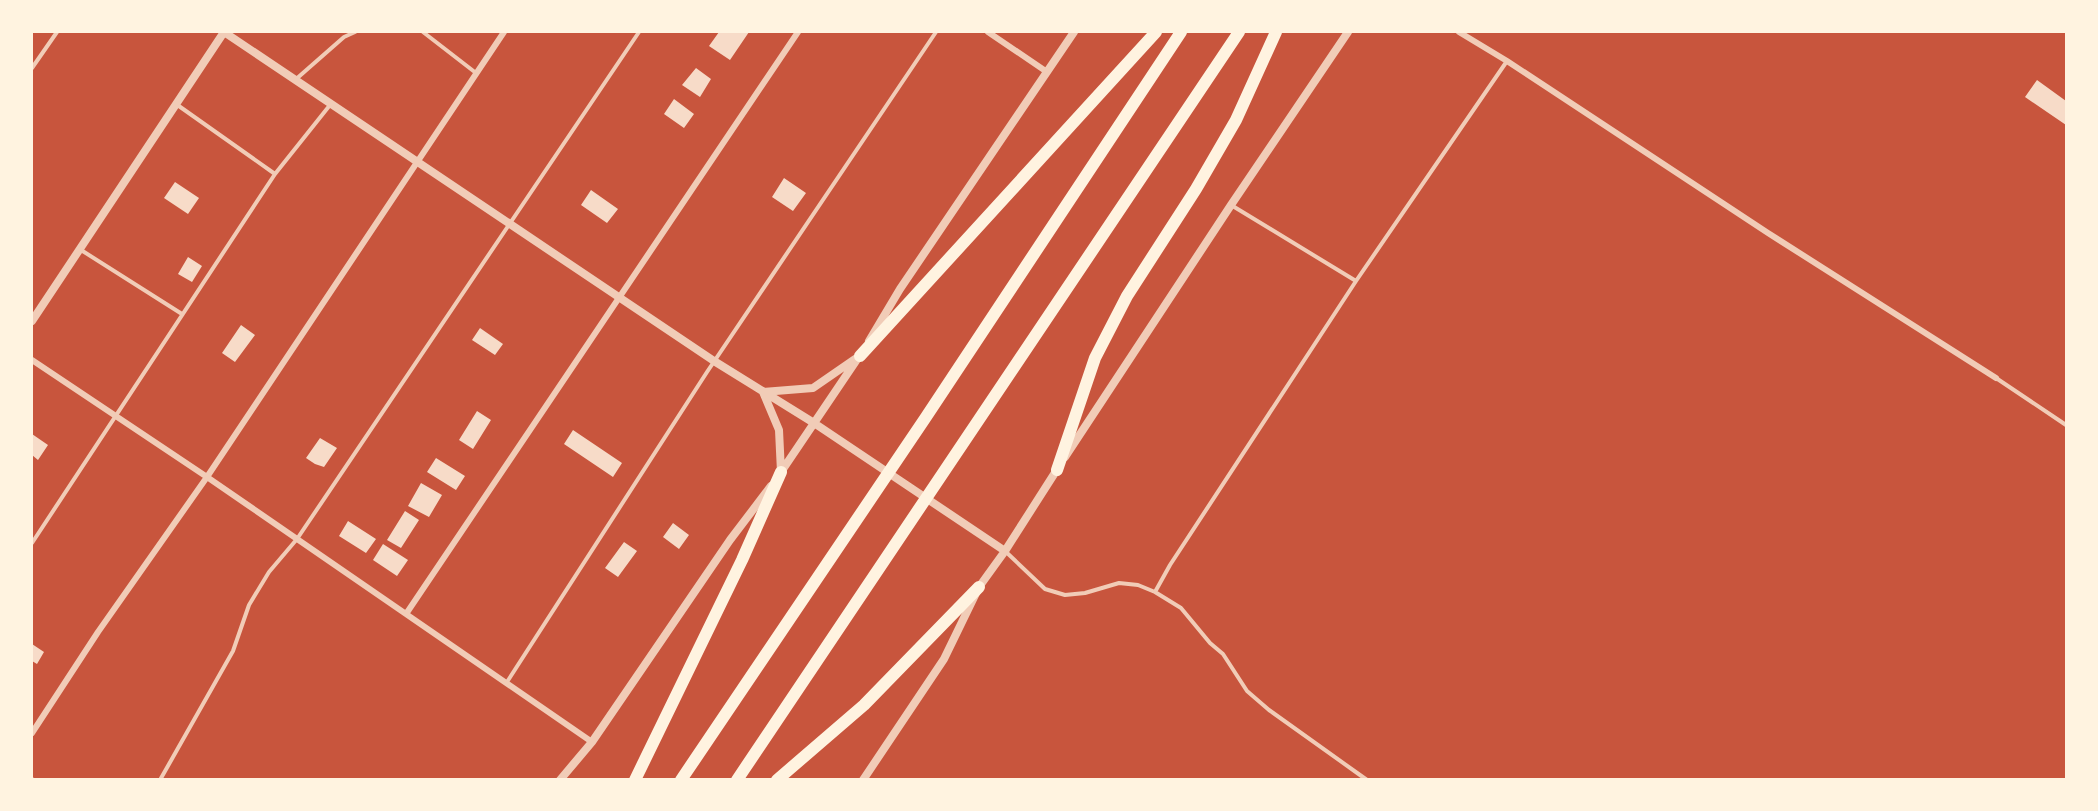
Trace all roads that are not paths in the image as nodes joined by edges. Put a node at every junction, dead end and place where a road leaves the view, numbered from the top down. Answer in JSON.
{"nodes":[{"id":1,"x":57,"y":32,"type":"edge"},
{"id":2,"x":224,"y":32,"type":"edge"},
{"id":3,"x":355,"y":32,"type":"edge"},
{"id":4,"x":423,"y":32,"type":"edge"},
{"id":5,"x":504,"y":32,"type":"edge"},
{"id":6,"x":639,"y":32,"type":"edge"},
{"id":7,"x":798,"y":32,"type":"edge"},
{"id":8,"x":936,"y":32,"type":"edge"},
{"id":9,"x":988,"y":32,"type":"edge"},
{"id":10,"x":1074,"y":32,"type":"edge"},
{"id":11,"x":1156,"y":32,"type":"edge"},
{"id":12,"x":1181,"y":32,"type":"edge"},
{"id":13,"x":1239,"y":32,"type":"edge"},
{"id":14,"x":1276,"y":32,"type":"edge"},
{"id":15,"x":1348,"y":32,"type":"edge"},
{"id":16,"x":1460,"y":32,"type":"edge"},
{"id":17,"x":1507,"y":61,"type":"junction"},
{"id":18,"x":32,"y":68,"type":"edge"},
{"id":19,"x":1047,"y":72,"type":"junction"},
{"id":20,"x":476,"y":73,"type":"junction"},
{"id":21,"x":295,"y":80,"type":"junction"},
{"id":22,"x":176,"y":104,"type":"junction"},
{"id":23,"x":331,"y":104,"type":"junction"},
{"id":24,"x":416,"y":162,"type":"junction"},
{"id":25,"x":275,"y":174,"type":"junction"},
{"id":26,"x":1230,"y":204,"type":"junction"},
{"id":27,"x":510,"y":225,"type":"junction"},
{"id":28,"x":81,"y":249,"type":"junction"},
{"id":29,"x":1356,"y":282,"type":"junction"},
{"id":30,"x":619,"y":297,"type":"junction"},
{"id":31,"x":182,"y":314,"type":"junction"},
{"id":32,"x":32,"y":321,"type":"edge"},
{"id":33,"x":860,"y":356,"type":"junction"},
{"id":34,"x":32,"y":360,"type":"edge"},
{"id":35,"x":714,"y":361,"type":"junction"},
{"id":36,"x":1996,"y":378,"type":"joint"},
{"id":37,"x":763,"y":392,"type":"junction"},
{"id":38,"x":116,"y":416,"type":"junction"},
{"id":39,"x":814,"y":423,"type":"junction"},
{"id":40,"x":2067,"y":424,"type":"edge"},
{"id":41,"x":1056,"y":470,"type":"junction"},
{"id":42,"x":781,"y":472,"type":"junction"},
{"id":43,"x":207,"y":477,"type":"junction"},
{"id":44,"x":297,"y":539,"type":"junction"},
{"id":45,"x":32,"y":543,"type":"edge"},
{"id":46,"x":1005,"y":551,"type":"junction"},
{"id":47,"x":979,"y":587,"type":"junction"},
{"id":48,"x":1155,"y":592,"type":"junction"},
{"id":49,"x":406,"y":614,"type":"junction"},
{"id":50,"x":507,"y":682,"type":"junction"},
{"id":51,"x":32,"y":734,"type":"edge"},
{"id":52,"x":592,"y":742,"type":"junction"},
{"id":53,"x":160,"y":780,"type":"edge"},
{"id":54,"x":560,"y":780,"type":"edge"},
{"id":55,"x":634,"y":780,"type":"edge"},
{"id":56,"x":681,"y":780,"type":"edge"},
{"id":57,"x":737,"y":780,"type":"edge"},
{"id":58,"x":777,"y":780,"type":"edge"},
{"id":59,"x":863,"y":780,"type":"edge"},
{"id":60,"x":1367,"y":780,"type":"edge"}],
"edges":[{"from":1,"to":18,"type":"lane"},
{"from":2,"to":21,"type":"street"},
{"from":2,"to":22,"type":"street"},
{"from":3,"to":21,"type":"lane"},
{"from":4,"to":20,"type":"lane"},
{"from":5,"to":20,"type":"street"},
{"from":6,"to":27,"type":"lane"},
{"from":7,"to":30,"type":"street"},
{"from":8,"to":35,"type":"lane"},
{"from":9,"to":19,"type":"street"},
{"from":10,"to":19,"type":"street"},
{"from":11,"to":33,"type":"highway"},
{"from":12,"to":56,"type":"highway"},
{"from":13,"to":57,"type":"highway"},
{"from":14,"to":41,"type":"highway"},
{"from":15,"to":26,"type":"street"},
{"from":16,"to":17,"type":"street"},
{"from":17,"to":29,"type":"lane"},
{"from":17,"to":36,"type":"street"},
{"from":19,"to":33,"type":"street"},
{"from":20,"to":24,"type":"street"},
{"from":21,"to":23,"type":"street"},
{"from":22,"to":25,"type":"lane"},
{"from":22,"to":28,"type":"street"},
{"from":23,"to":24,"type":"street"},
{"from":23,"to":25,"type":"lane"},
{"from":24,"to":27,"type":"street"},
{"from":24,"to":43,"type":"street"},
{"from":25,"to":31,"type":"lane"},
{"from":26,"to":29,"type":"lane"},
{"from":26,"to":41,"type":"street"},
{"from":27,"to":30,"type":"street"},
{"from":27,"to":44,"type":"lane"},
{"from":28,"to":31,"type":"lane"},
{"from":28,"to":32,"type":"street"},
{"from":29,"to":48,"type":"lane"},
{"from":30,"to":35,"type":"street"},
{"from":30,"to":49,"type":"street"},
{"from":31,"to":38,"type":"lane"},
{"from":33,"to":37,"type":"street"},
{"from":33,"to":39,"type":"street"},
{"from":34,"to":38,"type":"street"},
{"from":35,"to":37,"type":"street"},
{"from":35,"to":50,"type":"lane"},
{"from":36,"to":40,"type":"lane"},
{"from":37,"to":39,"type":"street"},
{"from":37,"to":42,"type":"street"},
{"from":38,"to":43,"type":"street"},
{"from":38,"to":45,"type":"lane"},
{"from":39,"to":42,"type":"street"},
{"from":39,"to":46,"type":"street"},
{"from":41,"to":46,"type":"street"},
{"from":42,"to":52,"type":"street"},
{"from":42,"to":55,"type":"highway"},
{"from":43,"to":44,"type":"street"},
{"from":43,"to":51,"type":"street"},
{"from":44,"to":49,"type":"street"},
{"from":44,"to":53,"type":"lane"},
{"from":46,"to":47,"type":"street"},
{"from":46,"to":48,"type":"lane"},
{"from":47,"to":58,"type":"highway"},
{"from":47,"to":59,"type":"street"},
{"from":48,"to":60,"type":"lane"},
{"from":49,"to":50,"type":"street"},
{"from":50,"to":52,"type":"street"},
{"from":52,"to":54,"type":"street"}]}
